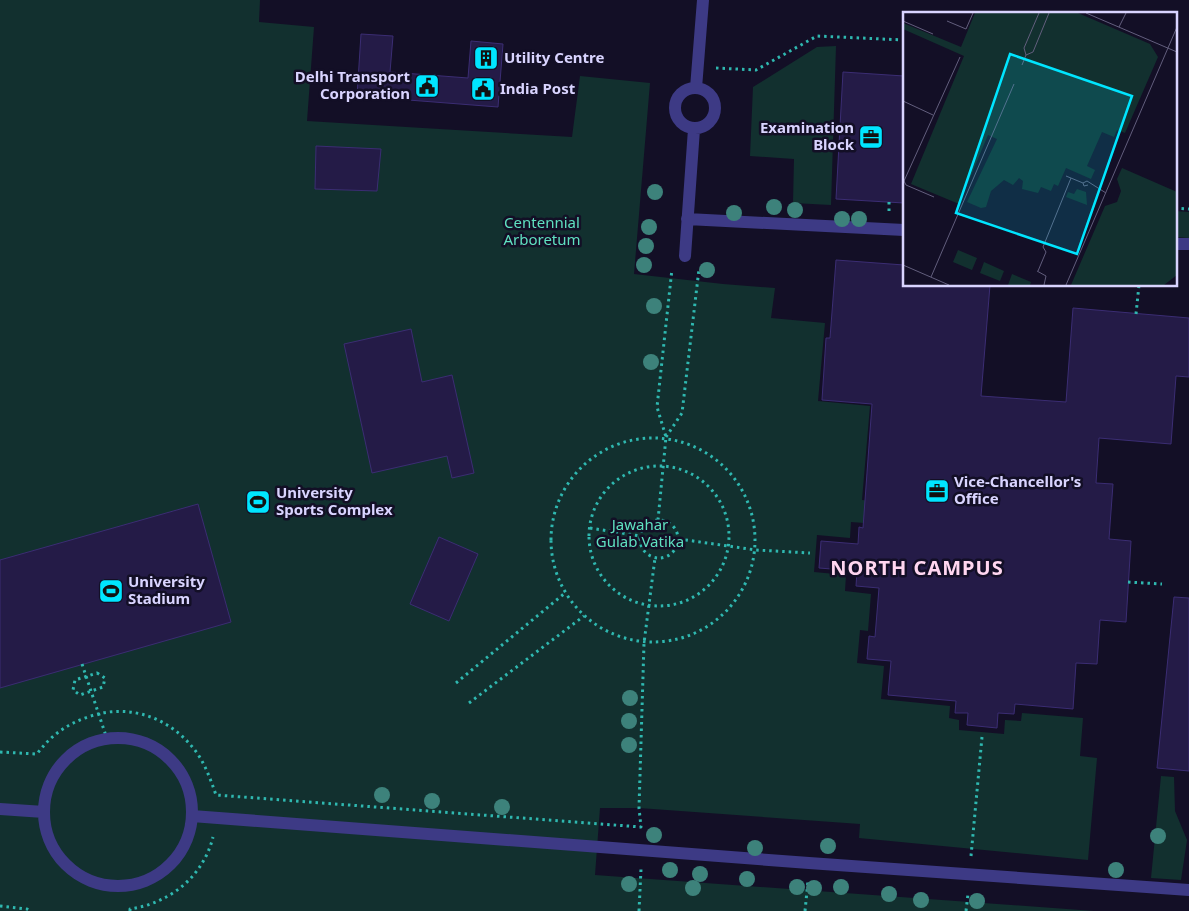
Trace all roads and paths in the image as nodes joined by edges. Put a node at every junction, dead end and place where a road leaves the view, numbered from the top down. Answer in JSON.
{"nodes":[{"id":1,"x":703,"y":0,"type":"edge"},
{"id":2,"x":903,"y":40,"type":"edge"},
{"id":3,"x":698,"y":67,"type":"junction"},
{"id":4,"x":696,"y":88,"type":"junction"},
{"id":5,"x":694,"y":129,"type":"junction"},
{"id":6,"x":1176,"y":208,"type":"edge"},
{"id":7,"x":1189,"y":209,"type":"edge"},
{"id":8,"x":687,"y":219,"type":"junction"},
{"id":9,"x":903,"y":230,"type":"edge"},
{"id":10,"x":1176,"y":244,"type":"edge"},
{"id":11,"x":1189,"y":244,"type":"edge"},
{"id":12,"x":685,"y":256,"type":"junction"},
{"id":13,"x":1138,"y":286,"type":"edge"},
{"id":14,"x":1136,"y":314,"type":"dead end"},
{"id":15,"x":666,"y":437,"type":"junction"},
{"id":16,"x":663,"y":467,"type":"junction"},
{"id":17,"x":658,"y":520,"type":"junction"},
{"id":18,"x":590,"y":528,"type":"junction"},
{"id":19,"x":640,"y":536,"type":"junction"},
{"id":20,"x":678,"y":539,"type":"junction"},
{"id":21,"x":728,"y":546,"type":"junction"},
{"id":22,"x":756,"y":550,"type":"junction"},
{"id":23,"x":810,"y":553,"type":"dead end"},
{"id":24,"x":655,"y":558,"type":"junction"},
{"id":25,"x":1128,"y":582,"type":"dead end"},
{"id":26,"x":1162,"y":584,"type":"dead end"},
{"id":27,"x":565,"y":593,"type":"junction"},
{"id":28,"x":649,"y":606,"type":"junction"},
{"id":29,"x":584,"y":616,"type":"junction"},
{"id":30,"x":644,"y":643,"type":"junction"},
{"id":31,"x":82,"y":664,"type":"dead end"},
{"id":32,"x":86,"y":676,"type":"junction"},
{"id":33,"x":456,"y":683,"type":"dead end"},
{"id":34,"x":91,"y":691,"type":"junction"},
{"id":35,"x":469,"y":703,"type":"dead end"},
{"id":36,"x":98,"y":713,"type":"junction"},
{"id":37,"x":982,"y":737,"type":"dead end"},
{"id":38,"x":107,"y":739,"type":"junction"},
{"id":39,"x":0,"y":752,"type":"edge"},
{"id":40,"x":0,"y":809,"type":"edge"},
{"id":41,"x":44,"y":812,"type":"junction"},
{"id":42,"x":192,"y":816,"type":"junction"},
{"id":43,"x":809,"y":863,"type":"junction"},
{"id":44,"x":641,"y":864,"type":"dead end"},
{"id":45,"x":969,"y":874,"type":"junction"},
{"id":46,"x":1189,"y":890,"type":"edge"},
{"id":47,"x":0,"y":906,"type":"edge"},
{"id":48,"x":30,"y":911,"type":"edge"},
{"id":49,"x":639,"y":911,"type":"edge"},
{"id":50,"x":805,"y":911,"type":"edge"}],
"edges":[{"from":1,"to":3,"type":"street"},
{"from":2,"to":3,"type":"path"},
{"from":3,"to":4,"type":"street"},
{"from":4,"to":5,"type":"street"},
{"from":4,"to":5,"type":"street"},
{"from":5,"to":8,"type":"street"},
{"from":6,"to":7,"type":"path"},
{"from":8,"to":9,"type":"street"},
{"from":8,"to":12,"type":"street"},
{"from":10,"to":11,"type":"street"},
{"from":12,"to":15,"type":"path"},
{"from":12,"to":15,"type":"path"},
{"from":13,"to":14,"type":"path"},
{"from":15,"to":16,"type":"path"},
{"from":15,"to":22,"type":"path"},
{"from":15,"to":27,"type":"path"},
{"from":16,"to":17,"type":"path"},
{"from":16,"to":18,"type":"path"},
{"from":16,"to":21,"type":"path"},
{"from":17,"to":19,"type":"path"},
{"from":17,"to":20,"type":"path"},
{"from":18,"to":19,"type":"path"},
{"from":18,"to":28,"type":"path"},
{"from":19,"to":24,"type":"path"},
{"from":20,"to":21,"type":"path"},
{"from":20,"to":24,"type":"path"},
{"from":21,"to":22,"type":"path"},
{"from":21,"to":28,"type":"path"},
{"from":22,"to":23,"type":"path"},
{"from":22,"to":30,"type":"path"},
{"from":24,"to":28,"type":"path"},
{"from":25,"to":26,"type":"path"},
{"from":27,"to":29,"type":"path"},
{"from":27,"to":33,"type":"path"},
{"from":28,"to":30,"type":"path"},
{"from":29,"to":30,"type":"path"},
{"from":29,"to":35,"type":"path"},
{"from":30,"to":36,"type":"path"},
{"from":31,"to":32,"type":"path"},
{"from":32,"to":34,"type":"path"},
{"from":32,"to":34,"type":"path"},
{"from":32,"to":34,"type":"path"},
{"from":34,"to":36,"type":"path"},
{"from":36,"to":38,"type":"path"},
{"from":36,"to":39,"type":"path"},
{"from":37,"to":45,"type":"path"},
{"from":38,"to":41,"type":"street"},
{"from":38,"to":42,"type":"street"},
{"from":40,"to":41,"type":"street"},
{"from":41,"to":42,"type":"street"},
{"from":42,"to":43,"type":"street"},
{"from":43,"to":45,"type":"street"},
{"from":43,"to":50,"type":"path"},
{"from":44,"to":49,"type":"path"},
{"from":45,"to":46,"type":"street"},
{"from":47,"to":48,"type":"path"}]}
